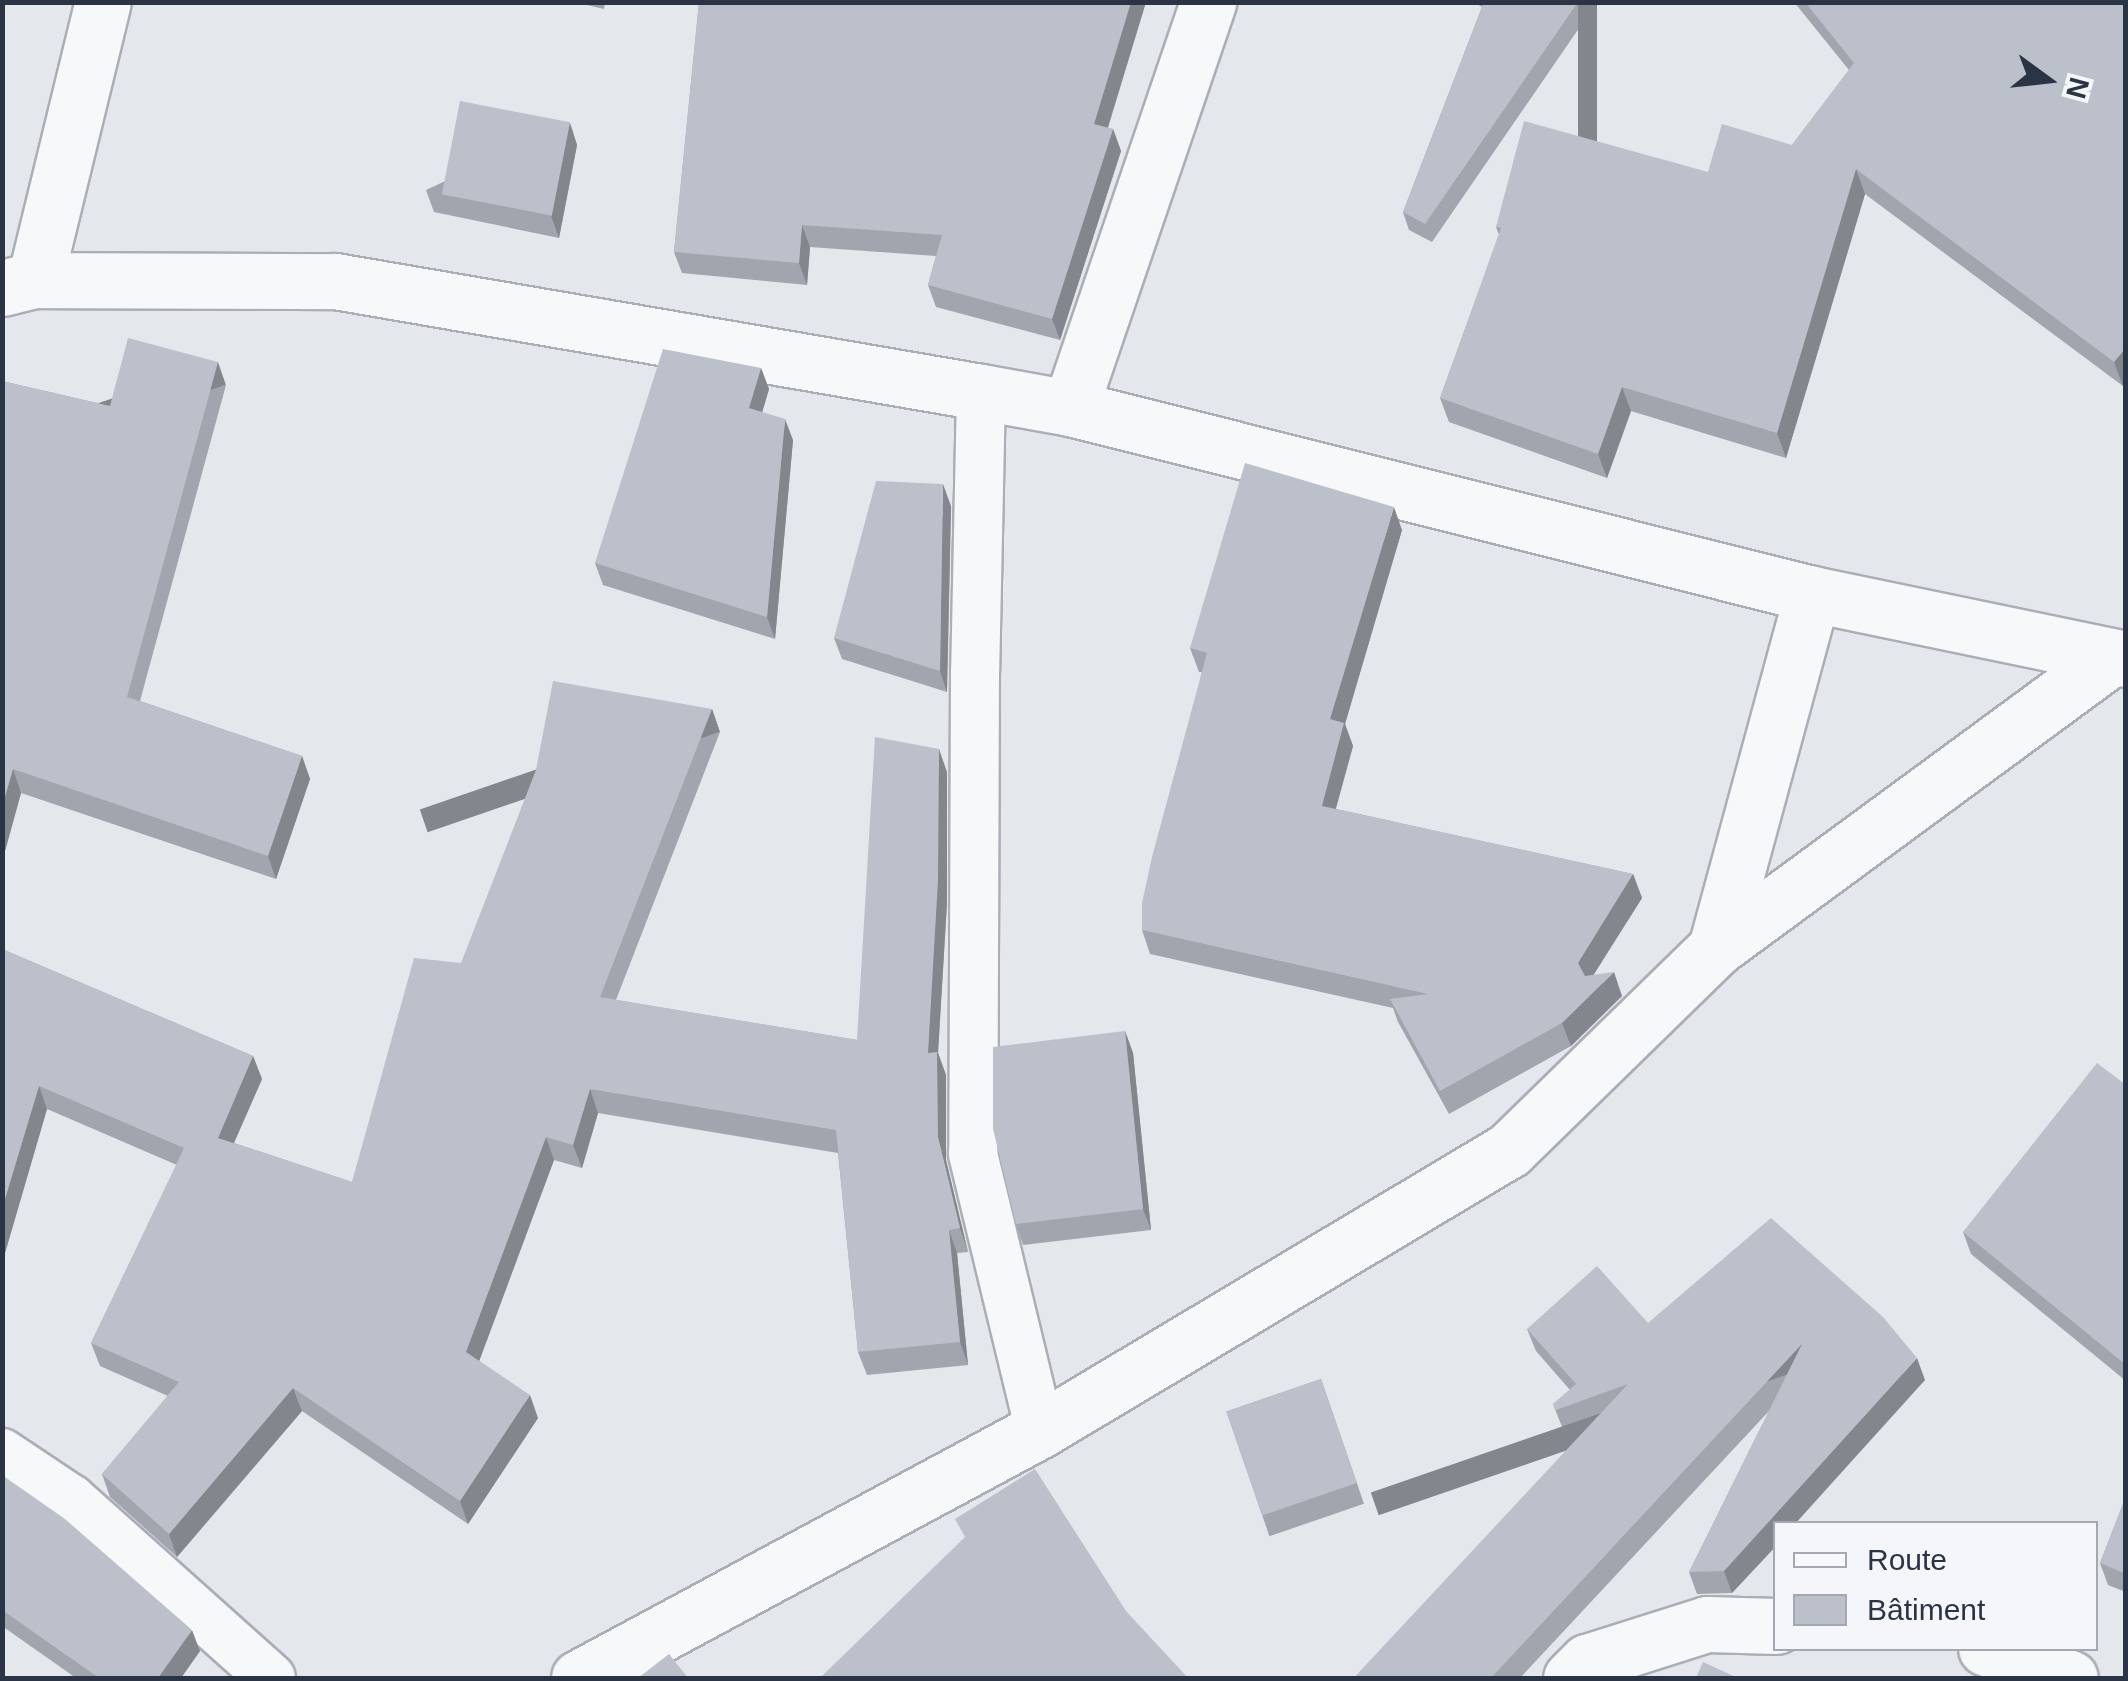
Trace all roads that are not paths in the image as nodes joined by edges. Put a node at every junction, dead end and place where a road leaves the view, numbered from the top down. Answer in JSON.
{"nodes":[{"id":1,"x":103,"y":2,"type":"edge"},
{"id":2,"x":1208,"y":2,"type":"edge"},
{"id":3,"x":19,"y":284,"type":"edge"},
{"id":4,"x":981,"y":392,"type":"junction"},
{"id":5,"x":1070,"y":408,"type":"junction"},
{"id":6,"x":1812,"y":594,"type":"junction"},
{"id":7,"x":2118,"y":659,"type":"edge"},
{"id":8,"x":1716,"y":948,"type":"junction"},
{"id":9,"x":1040,"y":1430,"type":"junction"},
{"id":10,"x":2,"y":1453,"type":"edge"},
{"id":11,"x":1773,"y":1626,"type":"edge"},
{"id":12,"x":1994,"y":1651,"type":"edge"},
{"id":13,"x":271,"y":1678,"type":"edge"},
{"id":14,"x":579,"y":1678,"type":"edge"},
{"id":15,"x":1571,"y":1678,"type":"edge"},
{"id":16,"x":2070,"y":1678,"type":"edge"}],
"edges":[{"from":1,"to":3,"type":"street"},
{"from":2,"to":5,"type":"street"},
{"from":3,"to":4,"type":"street"},
{"from":4,"to":5,"type":"street"},
{"from":4,"to":9,"type":"lane"},
{"from":5,"to":6,"type":"street"},
{"from":6,"to":7,"type":"street"},
{"from":6,"to":8,"type":"street"},
{"from":7,"to":8,"type":"street"},
{"from":8,"to":9,"type":"street"},
{"from":9,"to":14,"type":"street"},
{"from":10,"to":13,"type":"lane"},
{"from":11,"to":15,"type":"street"},
{"from":12,"to":16,"type":"street"}]}
